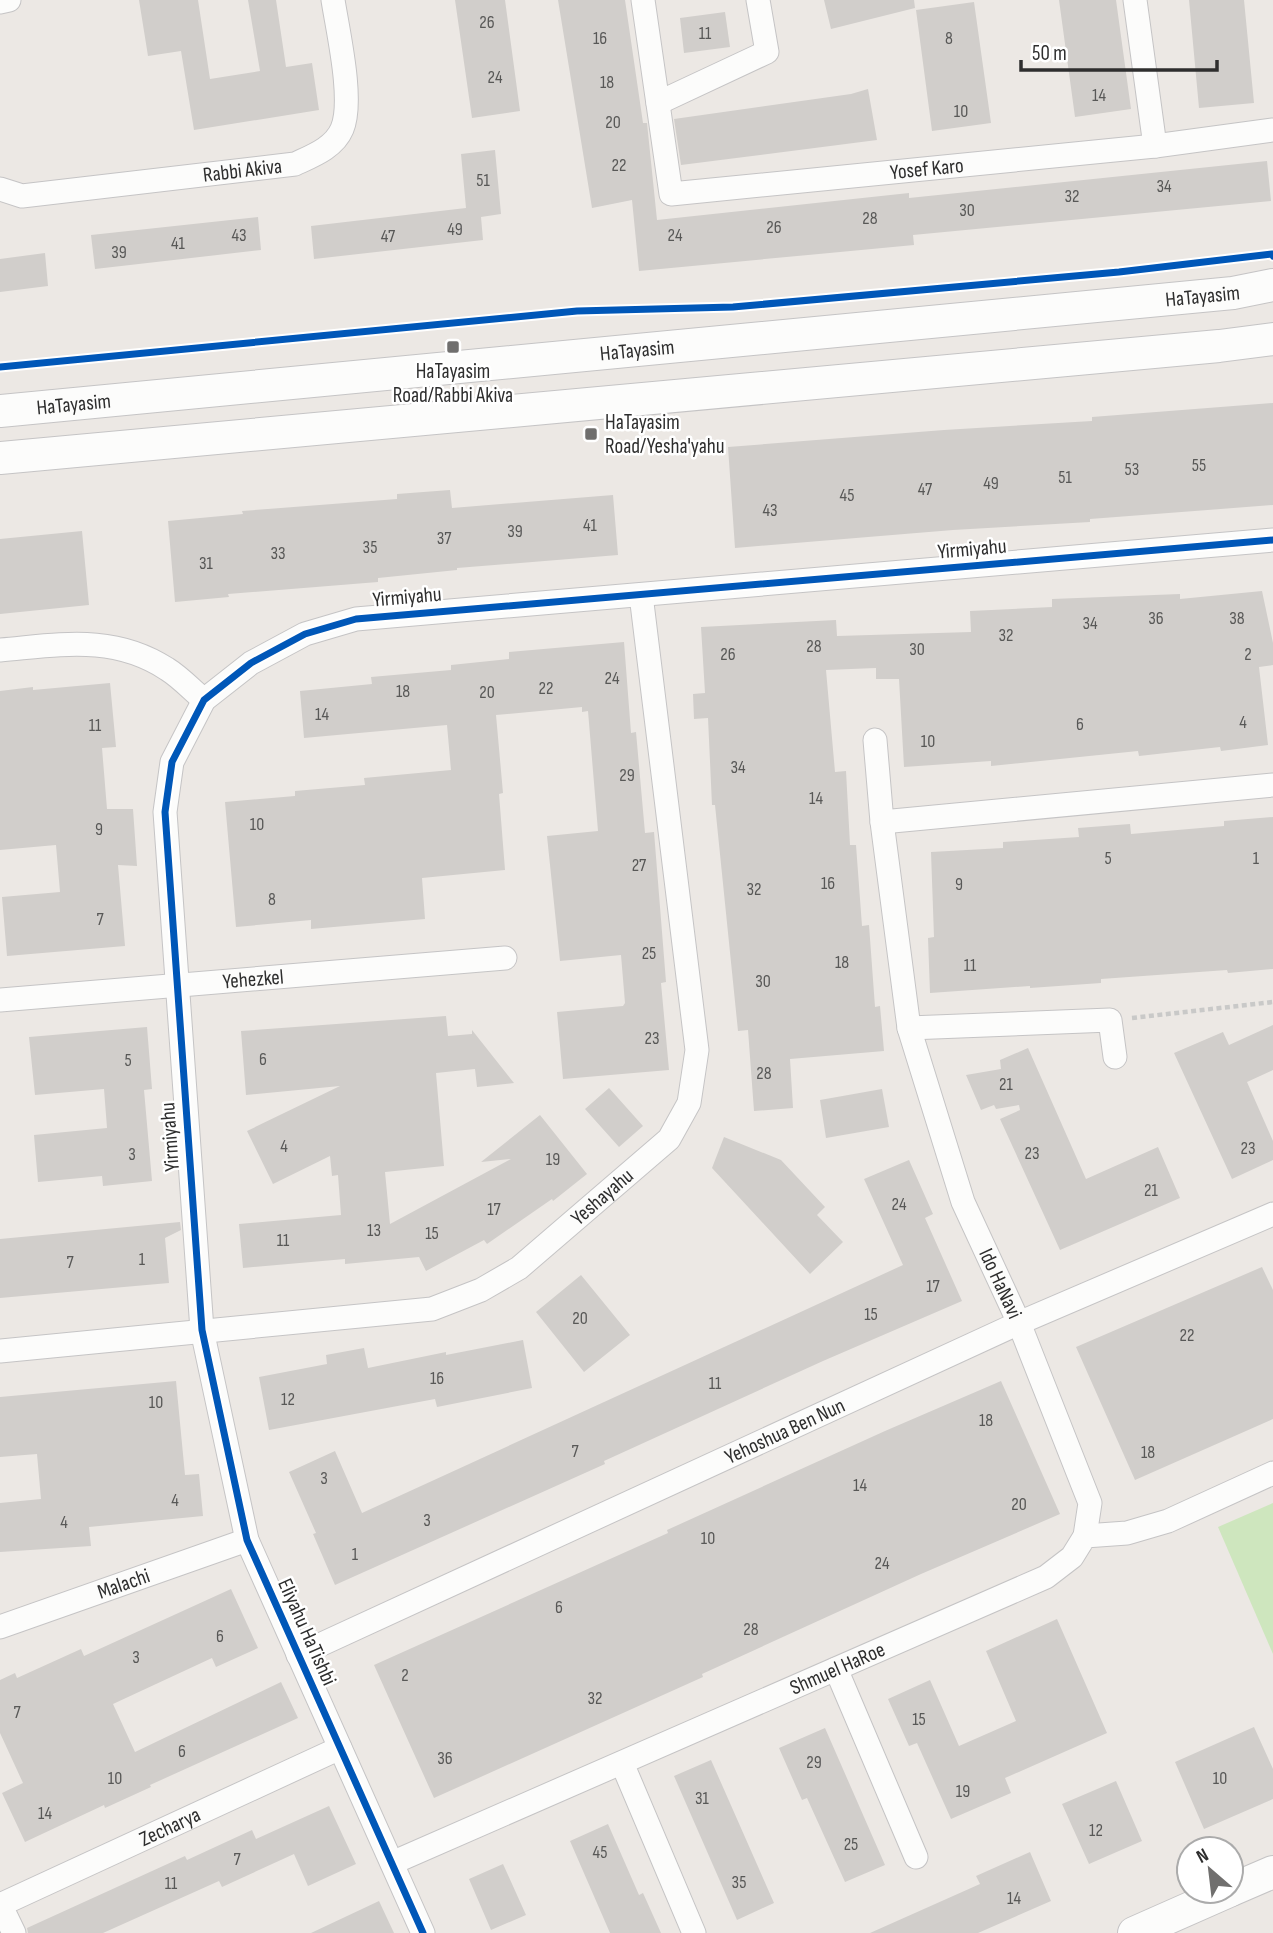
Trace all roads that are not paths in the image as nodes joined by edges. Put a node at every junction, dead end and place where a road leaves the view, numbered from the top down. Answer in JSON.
{"nodes":[{"id":1,"x":9,"y":0,"type":"edge"},
{"id":2,"x":334,"y":0,"type":"edge"},
{"id":3,"x":643,"y":0,"type":"edge"},
{"id":4,"x":758,"y":0,"type":"edge"},
{"id":5,"x":1135,"y":0,"type":"edge"},
{"id":6,"x":0,"y":2,"type":"edge"},
{"id":7,"x":657,"y":103,"type":"junction"},
{"id":8,"x":1273,"y":130,"type":"edge"},
{"id":9,"x":1155,"y":146,"type":"junction"},
{"id":10,"x":0,"y":189,"type":"edge"},
{"id":11,"x":1273,"y":285,"type":"edge"},
{"id":12,"x":1273,"y":339,"type":"edge"},
{"id":13,"x":0,"y":411,"type":"edge"},
{"id":14,"x":0,"y":458,"type":"edge"},
{"id":15,"x":1273,"y":540,"type":"edge"},
{"id":16,"x":640,"y":595,"type":"junction"},
{"id":17,"x":0,"y":650,"type":"edge"},
{"id":18,"x":204,"y":700,"type":"junction"},
{"id":19,"x":875,"y":740,"type":"dead end"},
{"id":20,"x":1273,"y":785,"type":"edge"},
{"id":21,"x":882,"y":822,"type":"junction"},
{"id":22,"x":505,"y":958,"type":"dead end"},
{"id":23,"x":176,"y":985,"type":"junction"},
{"id":24,"x":0,"y":1000,"type":"edge"},
{"id":25,"x":909,"y":1028,"type":"junction"},
{"id":26,"x":1115,"y":1057,"type":"dead end"},
{"id":27,"x":1273,"y":1214,"type":"edge"},
{"id":28,"x":1019,"y":1323,"type":"junction"},
{"id":29,"x":202,"y":1330,"type":"junction"},
{"id":30,"x":0,"y":1351,"type":"edge"},
{"id":31,"x":1273,"y":1473,"type":"edge"},
{"id":32,"x":1085,"y":1536,"type":"junction"},
{"id":33,"x":247,"y":1540,"type":"junction"},
{"id":34,"x":0,"y":1627,"type":"edge"},
{"id":35,"x":298,"y":1655,"type":"junction"},
{"id":36,"x":836,"y":1669,"type":"junction"},
{"id":37,"x":340,"y":1748,"type":"junction"},
{"id":38,"x":622,"y":1763,"type":"junction"},
{"id":39,"x":916,"y":1857,"type":"dead end"},
{"id":40,"x":392,"y":1863,"type":"junction"},
{"id":41,"x":1273,"y":1872,"type":"edge"},
{"id":42,"x":1245,"y":1884,"type":"edge"},
{"id":43,"x":0,"y":1905,"type":"edge"},
{"id":44,"x":1208,"y":1905,"type":"edge"},
{"id":45,"x":1176,"y":1925,"type":"edge"},
{"id":46,"x":14,"y":1933,"type":"edge"},
{"id":47,"x":423,"y":1933,"type":"edge"},
{"id":48,"x":694,"y":1933,"type":"edge"},
{"id":49,"x":1133,"y":1933,"type":"edge"}],
"edges":[{"from":1,"to":6,"type":"street"},
{"from":2,"to":10,"type":"street","name":"Rabbi Akiva"},
{"from":3,"to":7,"type":"street","name":"Yosef Karo"},
{"from":4,"to":7,"type":"street"},
{"from":5,"to":9,"type":"street"},
{"from":7,"to":9,"type":"street","name":"Yosef Karo"},
{"from":8,"to":9,"type":"street","name":"Yosef Karo"},
{"from":11,"to":13,"type":"main road","name":"HaTayasim"},
{"from":12,"to":14,"type":"main road"},
{"from":15,"to":16,"type":"street","name":"Yirmiyahu"},
{"from":16,"to":18,"type":"street","name":"Yirmiyahu"},
{"from":16,"to":29,"type":"street","name":"Yeshayahu"},
{"from":17,"to":18,"type":"street"},
{"from":18,"to":23,"type":"street","name":"Yirmiyahu"},
{"from":19,"to":21,"type":"street","name":"Ido HaNavi"},
{"from":20,"to":21,"type":"street"},
{"from":21,"to":25,"type":"street","name":"Ido HaNavi"},
{"from":22,"to":23,"type":"street","name":"Yehezkel"},
{"from":23,"to":24,"type":"street","name":"Yehezkel"},
{"from":23,"to":29,"type":"street","name":"Yirmiyahu"},
{"from":25,"to":26,"type":"street"},
{"from":25,"to":28,"type":"street","name":"Ido HaNavi"},
{"from":27,"to":28,"type":"street","name":"Yehoshua Ben Nun"},
{"from":28,"to":32,"type":"street","name":"Ido HaNavi"},
{"from":28,"to":35,"type":"street","name":"Yehoshua Ben Nun"},
{"from":29,"to":30,"type":"street","name":"Yeshayahu"},
{"from":29,"to":33,"type":"street","name":"Eliyahu HaTishbi"},
{"from":31,"to":32,"type":"street"},
{"from":32,"to":36,"type":"street","name":"Shmuel HaRoe"},
{"from":33,"to":34,"type":"street","name":"Malachi"},
{"from":33,"to":35,"type":"street","name":"Eliyahu HaTishbi"},
{"from":35,"to":37,"type":"street","name":"Eliyahu HaTishbi"},
{"from":36,"to":38,"type":"street","name":"Shmuel HaRoe"},
{"from":36,"to":39,"type":"street"},
{"from":37,"to":40,"type":"street","name":"Eliyahu HaTishbi"},
{"from":37,"to":43,"type":"street","name":"Zecharya"},
{"from":38,"to":40,"type":"street","name":"Shmuel HaRoe"},
{"from":38,"to":48,"type":"street"},
{"from":40,"to":47,"type":"street","name":"Eliyahu HaTishbi"},
{"from":41,"to":42,"type":"main road"},
{"from":43,"to":46,"type":"street"},
{"from":44,"to":45,"type":"main road"},
{"from":45,"to":49,"type":"main road"}]}
